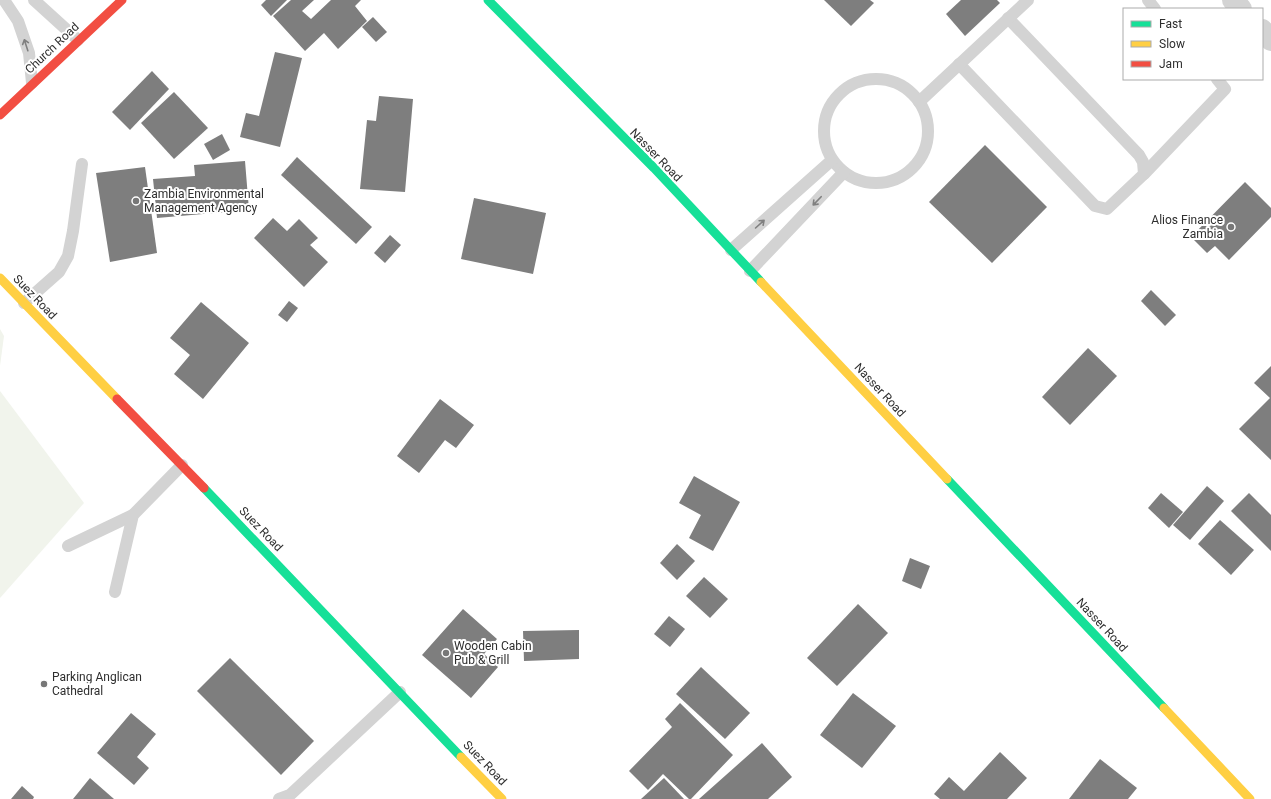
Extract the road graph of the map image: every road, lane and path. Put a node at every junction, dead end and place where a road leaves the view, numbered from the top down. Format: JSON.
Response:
{"nodes":[{"id":1,"x":4,"y":0,"type":"edge"},
{"id":2,"x":34,"y":0,"type":"edge"},
{"id":3,"x":122,"y":0,"type":"edge"},
{"id":4,"x":488,"y":0,"type":"edge"},
{"id":5,"x":1028,"y":0,"type":"edge"},
{"id":6,"x":1148,"y":0,"type":"edge"},
{"id":7,"x":1233,"y":0,"type":"edge"},
{"id":8,"x":1154,"y":8,"type":"edge"},
{"id":9,"x":1241,"y":8,"type":"edge"},
{"id":10,"x":1008,"y":18,"type":"junction"},
{"id":11,"x":1263,"y":31,"type":"edge"},
{"id":12,"x":78,"y":40,"type":"junction"},
{"id":13,"x":1271,"y":40,"type":"edge"},
{"id":14,"x":959,"y":64,"type":"junction"},
{"id":15,"x":1218,"y":80,"type":"edge"},
{"id":16,"x":32,"y":83,"type":"junction"},
{"id":17,"x":919,"y":102,"type":"junction"},
{"id":18,"x":0,"y":115,"type":"edge"},
{"id":19,"x":832,"y":160,"type":"junction"},
{"id":20,"x":82,"y":164,"type":"dead end"},
{"id":21,"x":844,"y":172,"type":"junction"},
{"id":22,"x":1144,"y":174,"type":"junction"},
{"id":23,"x":731,"y":250,"type":"junction"},
{"id":24,"x":750,"y":271,"type":"junction"},
{"id":25,"x":0,"y":278,"type":"edge"},
{"id":26,"x":24,"y":302,"type":"junction"},
{"id":27,"x":182,"y":465,"type":"junction"},
{"id":28,"x":133,"y":515,"type":"junction"},
{"id":29,"x":68,"y":546,"type":"dead end"},
{"id":30,"x":115,"y":592,"type":"dead end"},
{"id":31,"x":400,"y":692,"type":"junction"},
{"id":32,"x":279,"y":799,"type":"edge"},
{"id":33,"x":502,"y":799,"type":"edge"},
{"id":34,"x":1250,"y":799,"type":"edge"}],
"edges":[{"from":16,"to":1,"type":"lane","one_way":true},
{"from":2,"to":12,"type":"lane"},
{"from":3,"to":12,"type":"main road","name":"Church Road"},
{"from":4,"to":23,"type":"main road","name":"Nasser Road"},
{"from":5,"to":10,"type":"lane"},
{"from":6,"to":8,"type":"lane"},
{"from":7,"to":9,"type":"street"},
{"from":10,"to":14,"type":"lane"},
{"from":10,"to":22,"type":"lane"},
{"from":11,"to":13,"type":"street"},
{"from":12,"to":16,"type":"main road","name":"Church Road"},
{"from":14,"to":17,"type":"lane"},
{"from":14,"to":22,"type":"lane"},
{"from":15,"to":22,"type":"lane"},
{"from":16,"to":18,"type":"main road","name":"Church Road"},
{"from":17,"to":19,"type":"lane"},
{"from":17,"to":21,"type":"lane"},
{"from":19,"to":21,"type":"lane"},
{"from":23,"to":19,"type":"lane","one_way":true},
{"from":20,"to":26,"type":"lane"},
{"from":21,"to":24,"type":"lane","one_way":true},
{"from":23,"to":24,"type":"main road","name":"Nasser Road"},
{"from":24,"to":34,"type":"main road","name":"Nasser Road"},
{"from":25,"to":26,"type":"main road","name":"Suez Road"},
{"from":26,"to":27,"type":"main road","name":"Suez Road"},
{"from":27,"to":28,"type":"lane"},
{"from":27,"to":31,"type":"main road","name":"Suez Road"},
{"from":28,"to":29,"type":"lane"},
{"from":28,"to":30,"type":"lane"},
{"from":31,"to":32,"type":"lane"},
{"from":31,"to":33,"type":"main road","name":"Suez Road"}]}
